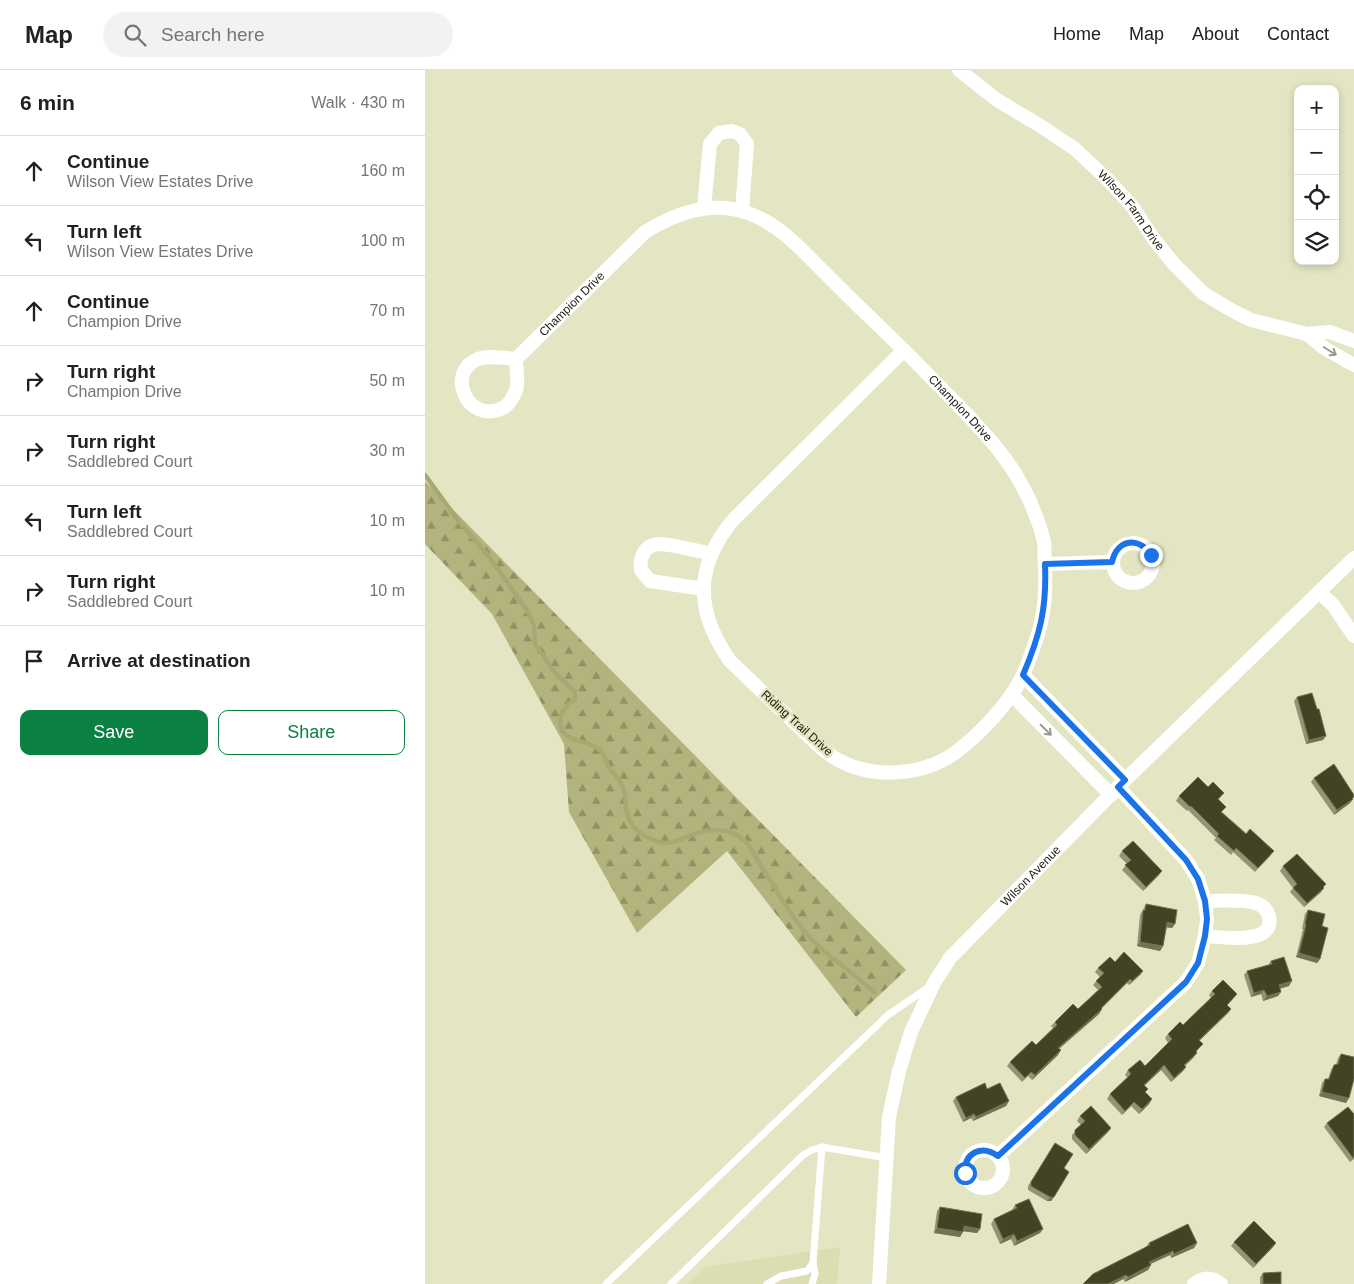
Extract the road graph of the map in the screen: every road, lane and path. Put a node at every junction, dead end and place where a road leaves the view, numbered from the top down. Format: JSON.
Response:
{"nodes":[{"id":1,"x":959,"y":70,"type":"edge"},
{"id":2,"x":704,"y":208,"type":"junction"},
{"id":3,"x":742,"y":211,"type":"junction"},
{"id":4,"x":1307,"y":334,"type":"junction"},
{"id":5,"x":1354,"y":341,"type":"edge"},
{"id":6,"x":904,"y":350,"type":"junction"},
{"id":7,"x":516,"y":359,"type":"junction"},
{"id":8,"x":1354,"y":365,"type":"edge"},
{"id":9,"x":712,"y":554,"type":"junction"},
{"id":10,"x":1354,"y":558,"type":"edge"},
{"id":11,"x":1112,"y":562,"type":"dead end"},
{"id":12,"x":1045,"y":564,"type":"junction"},
{"id":13,"x":704,"y":589,"type":"junction"},
{"id":14,"x":1319,"y":592,"type":"junction"},
{"id":15,"x":1354,"y":636,"type":"edge"},
{"id":16,"x":1023,"y":675,"type":"junction"},
{"id":17,"x":1012,"y":695,"type":"junction"},
{"id":18,"x":1118,"y":787,"type":"junction"},
{"id":19,"x":1205,"y":901,"type":"junction"},
{"id":20,"x":1205,"y":936,"type":"junction"},
{"id":21,"x":934,"y":983,"type":"junction"},
{"id":22,"x":823,"y":1148,"type":"junction"},
{"id":23,"x":998,"y":1156,"type":"dead end"},
{"id":24,"x":887,"y":1158,"type":"junction"},
{"id":25,"x":813,"y":1263,"type":"junction"},
{"id":26,"x":606,"y":1284,"type":"edge"},
{"id":27,"x":671,"y":1284,"type":"edge"},
{"id":28,"x":767,"y":1284,"type":"edge"},
{"id":29,"x":812,"y":1284,"type":"edge"},
{"id":30,"x":879,"y":1284,"type":"edge"},
{"id":31,"x":1194,"y":1284,"type":"edge"},
{"id":32,"x":1221,"y":1284,"type":"edge"}],
"edges":[{"from":1,"to":4,"type":"street","name":"Wilson Farm Drive"},
{"from":2,"to":3,"type":"street","name":"Champion Drive"},
{"from":2,"to":3,"type":"street"},
{"from":2,"to":7,"type":"street","name":"Champion Drive"},
{"from":3,"to":6,"type":"street","name":"Champion Drive"},
{"from":4,"to":5,"type":"street","name":"Wilson Farm Drive"},
{"from":4,"to":8,"type":"street","name":"Wilson Farm Drive","one_way":true},
{"from":6,"to":9,"type":"street","name":"Riding Trail Drive"},
{"from":6,"to":12,"type":"street","name":"Champion Drive"},
{"from":7,"to":7,"type":"street"},
{"from":9,"to":13,"type":"street","name":"Riding Trail Drive"},
{"from":9,"to":13,"type":"street"},
{"from":10,"to":14,"type":"street","name":"Wilson Avenue"},
{"from":11,"to":12,"type":"street"},
{"from":12,"to":16,"type":"street","name":"Champion Drive"},
{"from":13,"to":17,"type":"street","name":"Riding Trail Drive"},
{"from":14,"to":15,"type":"street"},
{"from":14,"to":18,"type":"street","name":"Wilson Avenue"},
{"from":16,"to":17,"type":"street","name":"Champion Drive"},
{"from":16,"to":18,"type":"street"},
{"from":17,"to":18,"type":"street","one_way":true},
{"from":18,"to":19,"type":"street"},
{"from":18,"to":21,"type":"street","name":"Wilson Avenue"},
{"from":19,"to":20,"type":"street"},
{"from":19,"to":20,"type":"street"},
{"from":20,"to":23,"type":"street"},
{"from":21,"to":24,"type":"street","name":"Wilson Avenue"},
{"from":21,"to":26,"type":"lane"},
{"from":22,"to":24,"type":"lane"},
{"from":22,"to":25,"type":"lane"},
{"from":22,"to":27,"type":"lane"},
{"from":24,"to":30,"type":"street","name":"Wilson Avenue"},
{"from":25,"to":28,"type":"lane"},
{"from":25,"to":29,"type":"lane"},
{"from":31,"to":32,"type":"street"}]}
